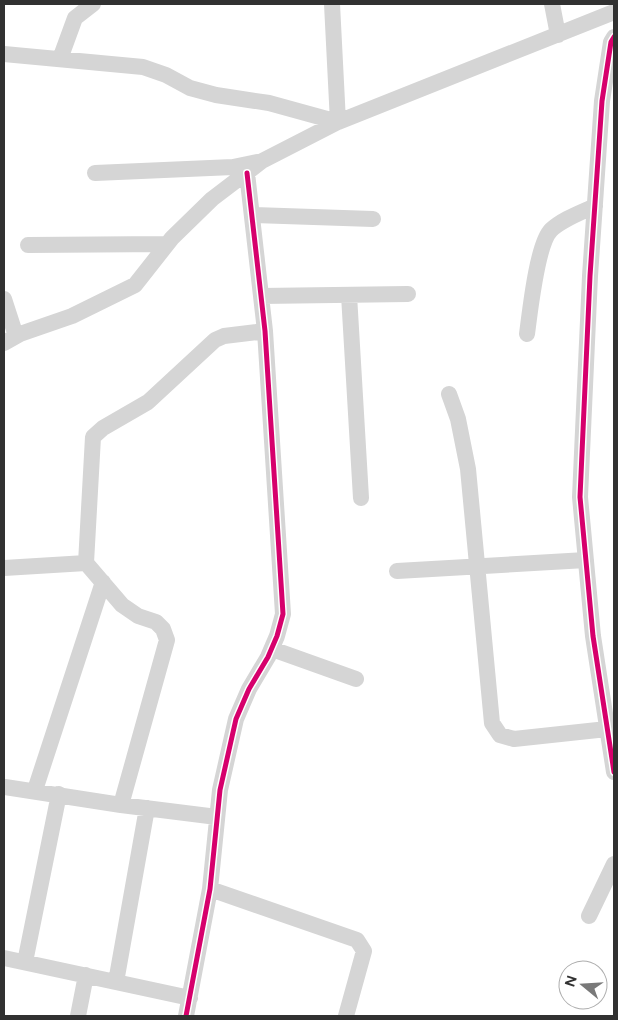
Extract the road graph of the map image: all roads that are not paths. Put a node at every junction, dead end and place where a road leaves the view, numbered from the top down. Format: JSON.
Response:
{"nodes":[{"id":1,"x":93,"y":4,"type":"edge"},
{"id":2,"x":332,"y":4,"type":"edge"},
{"id":3,"x":552,"y":4,"type":"edge"},
{"id":4,"x":614,"y":12,"type":"edge"},
{"id":5,"x":558,"y":35,"type":"junction"},
{"id":6,"x":614,"y":37,"type":"edge"},
{"id":7,"x":4,"y":54,"type":"edge"},
{"id":8,"x":60,"y":59,"type":"junction"},
{"id":9,"x":338,"y":122,"type":"junction"},
{"id":10,"x":262,"y":161,"type":"junction"},
{"id":11,"x":247,"y":172,"type":"junction"},
{"id":12,"x":95,"y":173,"type":"dead end"},
{"id":13,"x":595,"y":206,"type":"junction"},
{"id":14,"x":252,"y":215,"type":"junction"},
{"id":15,"x":373,"y":218,"type":"dead end"},
{"id":16,"x":167,"y":244,"type":"junction"},
{"id":17,"x":28,"y":245,"type":"dead end"},
{"id":18,"x":408,"y":294,"type":"dead end"},
{"id":19,"x":349,"y":295,"type":"junction"},
{"id":20,"x":261,"y":296,"type":"junction"},
{"id":21,"x":4,"y":299,"type":"edge"},
{"id":22,"x":265,"y":331,"type":"junction"},
{"id":23,"x":527,"y":334,"type":"dead end"},
{"id":24,"x":10,"y":340,"type":"edge"},
{"id":25,"x":448,"y":394,"type":"dead end"},
{"id":26,"x":361,"y":498,"type":"dead end"},
{"id":27,"x":586,"y":560,"type":"junction"},
{"id":28,"x":86,"y":563,"type":"junction"},
{"id":29,"x":477,"y":566,"type":"junction"},
{"id":30,"x":4,"y":568,"type":"edge"},
{"id":31,"x":397,"y":571,"type":"dead end"},
{"id":32,"x":103,"y":582,"type":"junction"},
{"id":33,"x":272,"y":649,"type":"junction"},
{"id":34,"x":356,"y":678,"type":"dead end"},
{"id":35,"x":607,"y":729,"type":"junction"},
{"id":36,"x":614,"y":772,"type":"edge"},
{"id":37,"x":6,"y":787,"type":"dead end"},
{"id":38,"x":35,"y":790,"type":"junction"},
{"id":39,"x":59,"y":794,"type":"junction"},
{"id":40,"x":121,"y":805,"type":"junction"},
{"id":41,"x":147,"y":808,"type":"junction"},
{"id":42,"x":217,"y":817,"type":"junction"},
{"id":43,"x":614,"y":864,"type":"edge"},
{"id":44,"x":210,"y":889,"type":"junction"},
{"id":45,"x":588,"y":916,"type":"dead end"},
{"id":46,"x":4,"y":958,"type":"edge"},
{"id":47,"x":25,"y":962,"type":"junction"},
{"id":48,"x":86,"y":976,"type":"junction"},
{"id":49,"x":116,"y":982,"type":"junction"},
{"id":50,"x":190,"y":998,"type":"junction"},
{"id":51,"x":78,"y":1016,"type":"edge"},
{"id":52,"x":186,"y":1016,"type":"edge"},
{"id":53,"x":346,"y":1016,"type":"edge"}],
"edges":[{"from":1,"to":8,"type":"street"},
{"from":2,"to":9,"type":"street"},
{"from":3,"to":5,"type":"street"},
{"from":4,"to":5,"type":"street"},
{"from":5,"to":9,"type":"street"},
{"from":6,"to":13,"type":"street"},
{"from":7,"to":8,"type":"street"},
{"from":8,"to":9,"type":"street"},
{"from":9,"to":10,"type":"street"},
{"from":10,"to":11,"type":"street"},
{"from":10,"to":12,"type":"street"},
{"from":11,"to":14,"type":"street"},
{"from":11,"to":16,"type":"street"},
{"from":13,"to":23,"type":"street"},
{"from":13,"to":27,"type":"street"},
{"from":14,"to":15,"type":"street"},
{"from":14,"to":20,"type":"street"},
{"from":16,"to":17,"type":"street"},
{"from":16,"to":24,"type":"street"},
{"from":18,"to":19,"type":"street"},
{"from":19,"to":20,"type":"street"},
{"from":19,"to":26,"type":"street"},
{"from":20,"to":22,"type":"street"},
{"from":21,"to":24,"type":"street"},
{"from":22,"to":28,"type":"street"},
{"from":22,"to":33,"type":"street"},
{"from":25,"to":29,"type":"street"},
{"from":27,"to":29,"type":"street"},
{"from":27,"to":35,"type":"street"},
{"from":28,"to":30,"type":"street"},
{"from":28,"to":32,"type":"street"},
{"from":29,"to":31,"type":"street"},
{"from":29,"to":35,"type":"street"},
{"from":32,"to":38,"type":"street"},
{"from":32,"to":40,"type":"street"},
{"from":33,"to":34,"type":"street"},
{"from":33,"to":42,"type":"street"},
{"from":35,"to":36,"type":"street"},
{"from":37,"to":38,"type":"street"},
{"from":38,"to":39,"type":"street"},
{"from":39,"to":40,"type":"street"},
{"from":39,"to":47,"type":"street"},
{"from":40,"to":41,"type":"street"},
{"from":41,"to":42,"type":"street"},
{"from":41,"to":49,"type":"street"},
{"from":42,"to":44,"type":"street"},
{"from":43,"to":45,"type":"street"},
{"from":44,"to":50,"type":"street"},
{"from":44,"to":53,"type":"street"},
{"from":46,"to":47,"type":"street"},
{"from":47,"to":48,"type":"street"},
{"from":48,"to":49,"type":"street"},
{"from":48,"to":51,"type":"street"},
{"from":49,"to":50,"type":"street"},
{"from":50,"to":52,"type":"street"}]}
